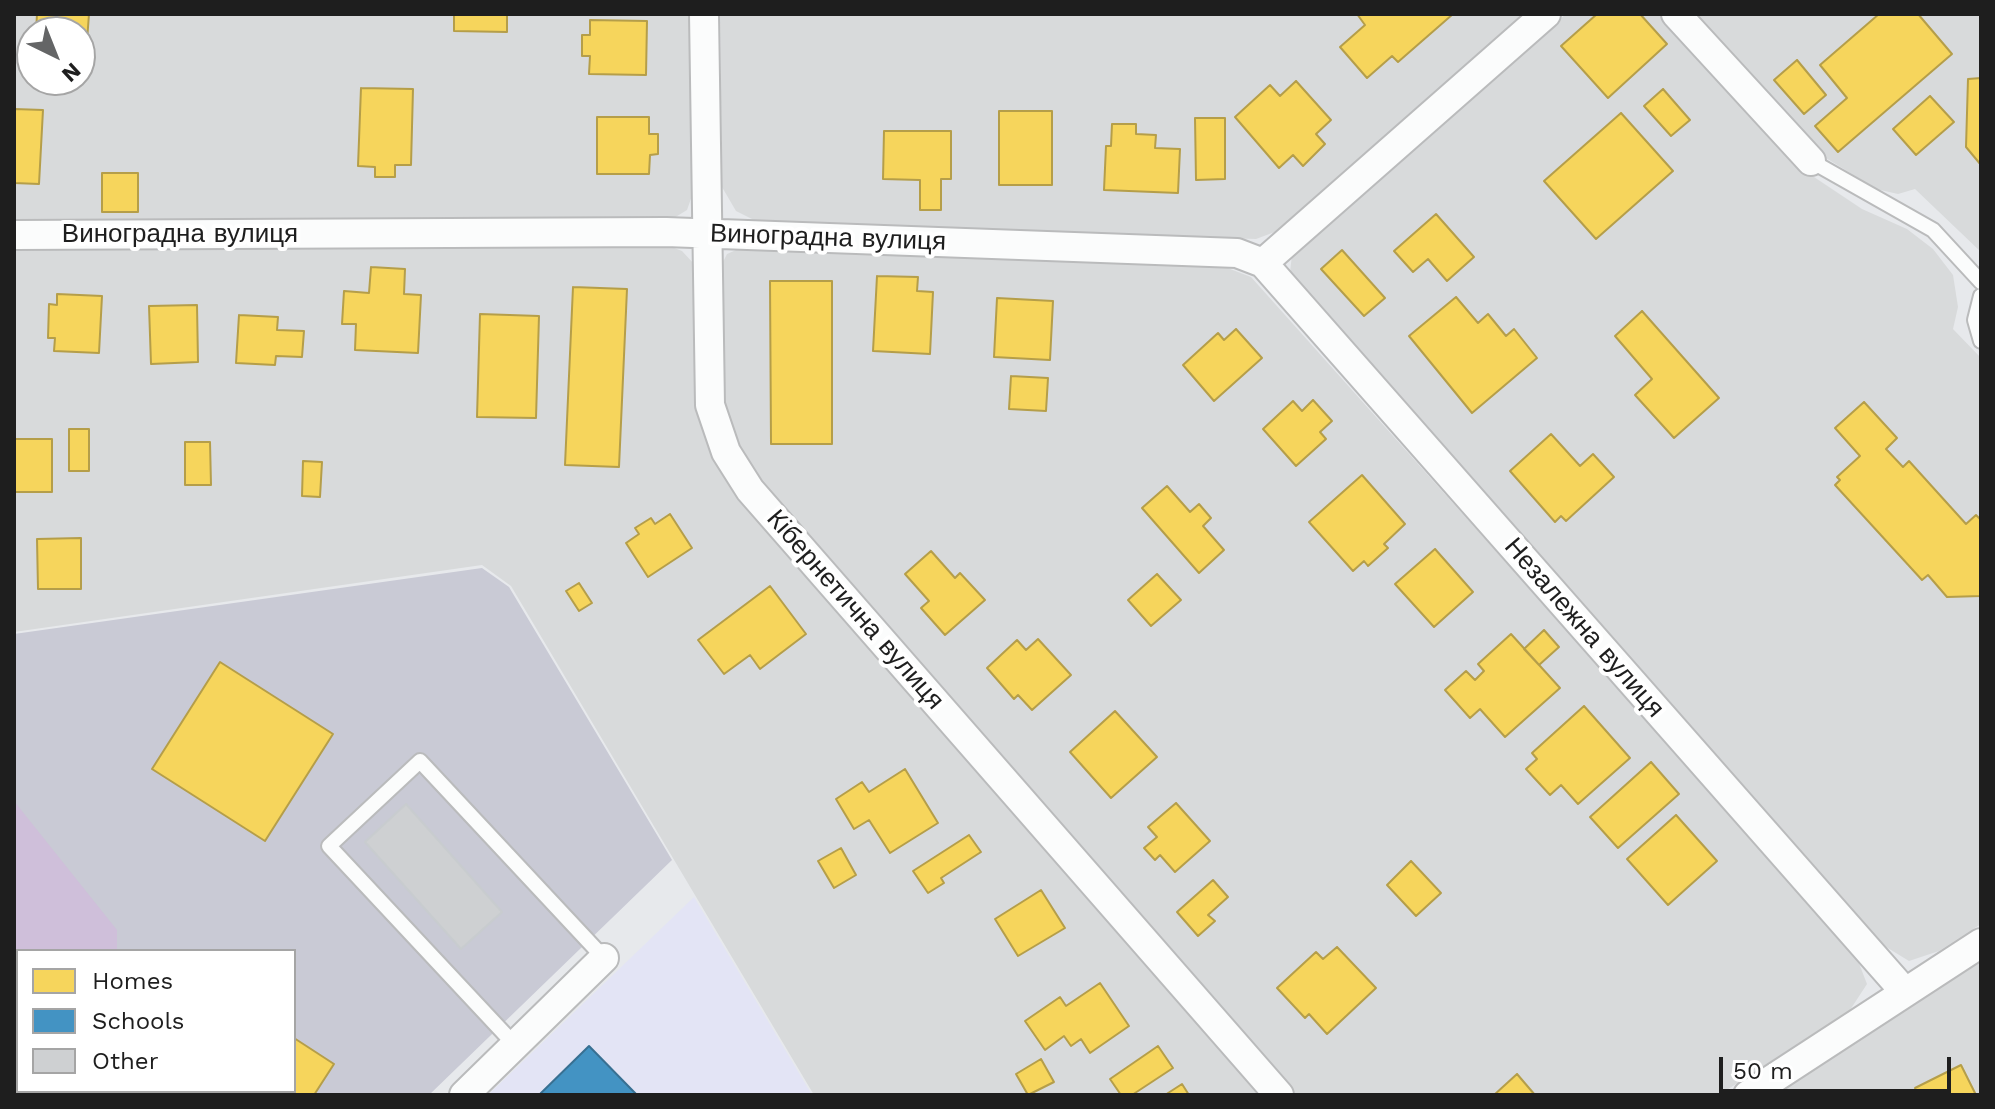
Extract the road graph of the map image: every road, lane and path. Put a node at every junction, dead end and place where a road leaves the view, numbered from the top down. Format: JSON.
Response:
{"nodes":[{"id":1,"x":704,"y":14,"type":"edge"},
{"id":2,"x":1546,"y":14,"type":"edge"},
{"id":3,"x":1676,"y":14,"type":"edge"},
{"id":4,"x":1811,"y":161,"type":"joint"},
{"id":5,"x":710,"y":234,"type":"junction"},
{"id":6,"x":14,"y":235,"type":"edge"},
{"id":7,"x":1263,"y":263,"type":"junction"},
{"id":8,"x":1981,"y":282,"type":"edge"},
{"id":9,"x":1981,"y":296,"type":"edge"},
{"id":10,"x":1981,"y":341,"type":"edge"},
{"id":11,"x":1981,"y":943,"type":"edge"},
{"id":12,"x":604,"y":958,"type":"joint"},
{"id":13,"x":1905,"y":992,"type":"junction"},
{"id":14,"x":515,"y":1045,"type":"junction"},
{"id":15,"x":464,"y":1095,"type":"edge"},
{"id":16,"x":1279,"y":1095,"type":"edge"},
{"id":17,"x":1748,"y":1095,"type":"edge"}],
"edges":[{"from":1,"to":5,"type":"street","name":"Кібернетична вулиця"},
{"from":2,"to":7,"type":"street"},
{"from":3,"to":4,"type":"street"},
{"from":4,"to":8,"type":"lane"},
{"from":5,"to":6,"type":"street","name":"Виноградна вулиця"},
{"from":5,"to":7,"type":"street","name":"Виноградна вулиця"},
{"from":5,"to":16,"type":"street","name":"Кібернетична вулиця"},
{"from":7,"to":13,"type":"street","name":"Незалежна вулиця"},
{"from":9,"to":10,"type":"lane"},
{"from":11,"to":13,"type":"street"},
{"from":12,"to":14,"type":"street"},
{"from":12,"to":14,"type":"lane"},
{"from":13,"to":17,"type":"street"},
{"from":14,"to":15,"type":"street"}]}
